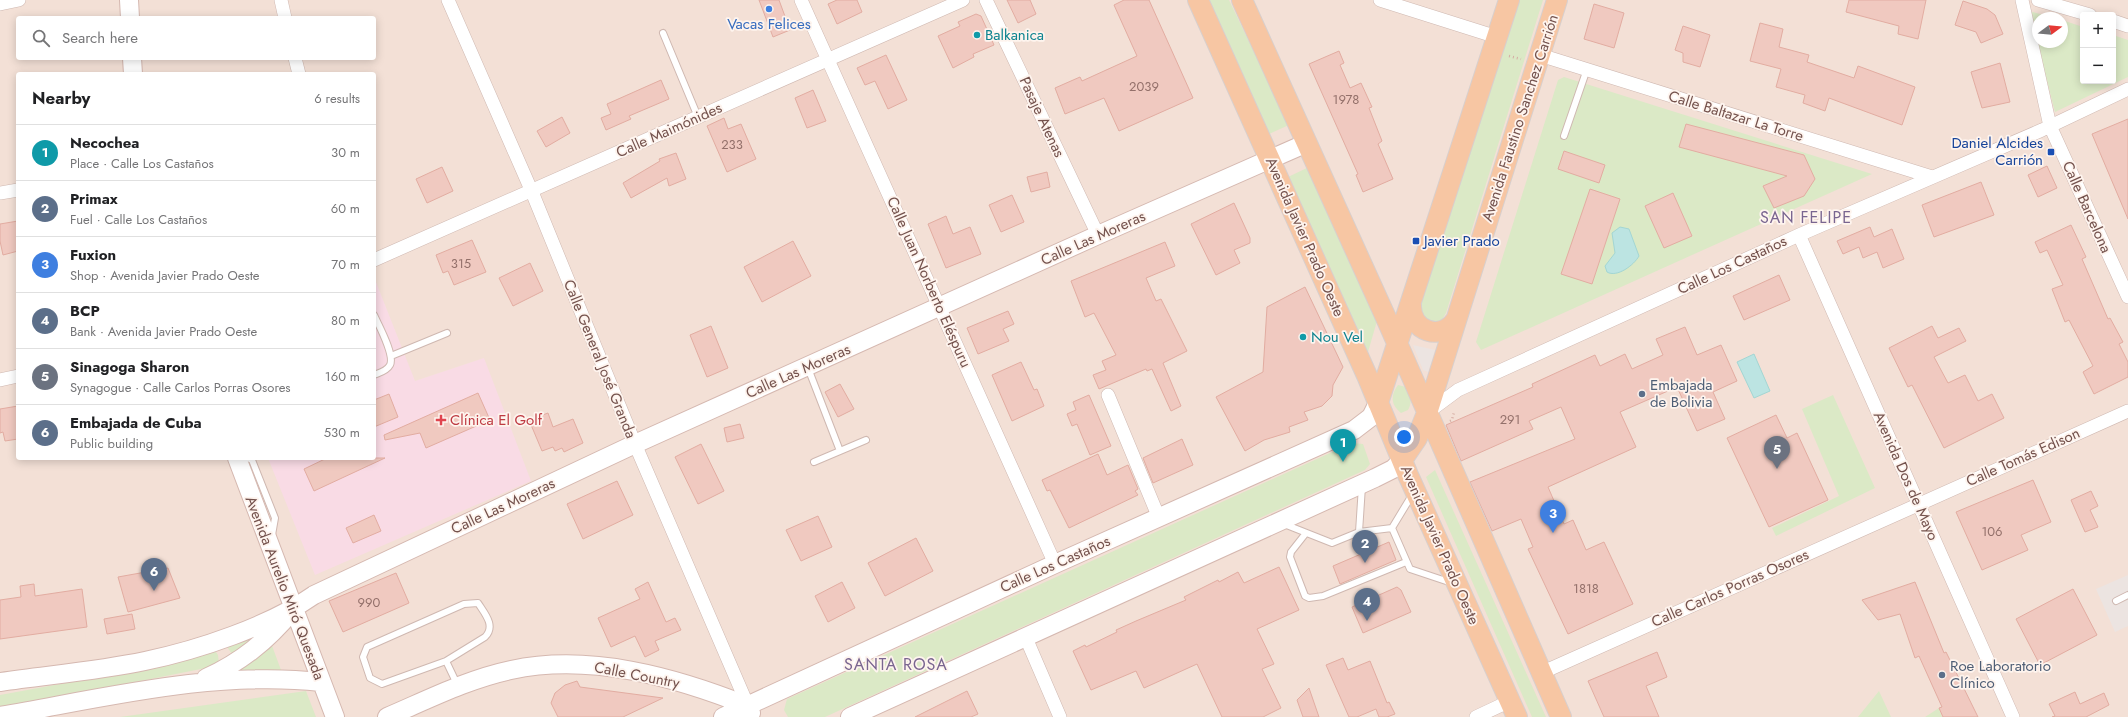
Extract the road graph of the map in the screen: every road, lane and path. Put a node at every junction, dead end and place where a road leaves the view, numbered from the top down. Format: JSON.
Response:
{"nodes":[{"id":1,"x":20,"y":0,"type":"edge"},
{"id":2,"x":129,"y":0,"type":"edge"},
{"id":3,"x":281,"y":0,"type":"edge"},
{"id":4,"x":448,"y":0,"type":"edge"},
{"id":5,"x":801,"y":0,"type":"edge"},
{"id":6,"x":963,"y":0,"type":"edge"},
{"id":7,"x":986,"y":0,"type":"edge"},
{"id":8,"x":1198,"y":0,"type":"edge"},
{"id":9,"x":1242,"y":0,"type":"edge"},
{"id":10,"x":1380,"y":0,"type":"edge"},
{"id":11,"x":1509,"y":0,"type":"edge"},
{"id":12,"x":1557,"y":0,"type":"edge"},
{"id":13,"x":2022,"y":0,"type":"edge"},
{"id":14,"x":2038,"y":0,"type":"edge"},
{"id":15,"x":0,"y":4,"type":"edge"},
{"id":16,"x":2080,"y":12,"type":"edge"},
{"id":17,"x":130,"y":16,"type":"edge"},
{"id":18,"x":285,"y":16,"type":"edge"},
{"id":19,"x":2116,"y":23,"type":"edge"},
{"id":20,"x":2128,"y":26,"type":"edge"},
{"id":21,"x":663,"y":33,"type":"dead end"},
{"id":22,"x":1495,"y":44,"type":"junction"},
{"id":23,"x":828,"y":58,"type":"junction"},
{"id":24,"x":132,"y":60,"type":"edge"},
{"id":25,"x":296,"y":60,"type":"edge"},
{"id":26,"x":1539,"y":60,"type":"junction"},
{"id":27,"x":1587,"y":69,"type":"junction"},
{"id":28,"x":134,"y":72,"type":"edge"},
{"id":29,"x":298,"y":72,"type":"edge"},
{"id":30,"x":2128,"y":89,"type":"edge"},
{"id":31,"x":698,"y":117,"type":"junction"},
{"id":32,"x":2046,"y":128,"type":"junction"},
{"id":33,"x":1564,"y":136,"type":"dead end"},
{"id":34,"x":1307,"y":143,"type":"junction"},
{"id":35,"x":1270,"y":160,"type":"junction"},
{"id":36,"x":1932,"y":177,"type":"junction"},
{"id":37,"x":16,"y":190,"type":"edge"},
{"id":38,"x":532,"y":192,"type":"junction"},
{"id":39,"x":0,"y":193,"type":"edge"},
{"id":40,"x":1098,"y":235,"type":"junction"},
{"id":41,"x":1799,"y":235,"type":"junction"},
{"id":42,"x":376,"y":259,"type":"edge"},
{"id":43,"x":2128,"y":297,"type":"edge"},
{"id":44,"x":1411,"y":305,"type":"junction"},
{"id":45,"x":940,"y":307,"type":"junction"},
{"id":46,"x":376,"y":320,"type":"edge"},
{"id":47,"x":1456,"y":320,"type":"junction"},
{"id":48,"x":447,"y":333,"type":"dead end"},
{"id":49,"x":1398,"y":345,"type":"junction"},
{"id":50,"x":391,"y":356,"type":"junction"},
{"id":51,"x":807,"y":367,"type":"junction"},
{"id":52,"x":376,"y":374,"type":"edge"},
{"id":53,"x":16,"y":376,"type":"edge"},
{"id":54,"x":0,"y":380,"type":"edge"},
{"id":55,"x":1108,"y":395,"type":"dead end"},
{"id":56,"x":1378,"y":403,"type":"junction"},
{"id":57,"x":2128,"y":411,"type":"edge"},
{"id":58,"x":1427,"y":413,"type":"junction"},
{"id":59,"x":866,"y":440,"type":"dead end"},
{"id":60,"x":635,"y":444,"type":"junction"},
{"id":61,"x":840,"y":451,"type":"junction"},
{"id":62,"x":237,"y":460,"type":"edge"},
{"id":63,"x":252,"y":460,"type":"edge"},
{"id":64,"x":1402,"y":460,"type":"junction"},
{"id":65,"x":814,"y":462,"type":"dead end"},
{"id":66,"x":1362,"y":484,"type":"junction"},
{"id":67,"x":1415,"y":490,"type":"junction"},
{"id":68,"x":1918,"y":504,"type":"junction"},
{"id":69,"x":1159,"y":518,"type":"junction"},
{"id":70,"x":1278,"y":522,"type":"junction"},
{"id":71,"x":1392,"y":528,"type":"junction"},
{"id":72,"x":1359,"y":532,"type":"junction"},
{"id":73,"x":1306,"y":533,"type":"junction"},
{"id":74,"x":270,"y":546,"type":"junction"},
{"id":75,"x":1406,"y":562,"type":"junction"},
{"id":76,"x":1055,"y":564,"type":"junction"},
{"id":77,"x":1458,"y":585,"type":"junction"},
{"id":78,"x":2128,"y":596,"type":"edge"},
{"id":79,"x":2116,"y":601,"type":"dead end"},
{"id":80,"x":294,"y":609,"type":"junction"},
{"id":81,"x":1026,"y":638,"type":"junction"},
{"id":82,"x":205,"y":644,"type":"junction"},
{"id":83,"x":446,"y":661,"type":"junction"},
{"id":84,"x":227,"y":669,"type":"junction"},
{"id":85,"x":1541,"y":673,"type":"junction"},
{"id":86,"x":0,"y":682,"type":"edge"},
{"id":87,"x":321,"y":682,"type":"junction"},
{"id":88,"x":196,"y":683,"type":"junction"},
{"id":89,"x":459,"y":687,"type":"junction"},
{"id":90,"x":1513,"y":709,"type":"edge"},
{"id":91,"x":750,"y":711,"type":"edge"},
{"id":92,"x":0,"y":716,"type":"edge"},
{"id":93,"x":334,"y":717,"type":"edge"},
{"id":94,"x":387,"y":717,"type":"edge"},
{"id":95,"x":723,"y":717,"type":"edge"},
{"id":96,"x":850,"y":717,"type":"edge"},
{"id":97,"x":1060,"y":717,"type":"edge"},
{"id":98,"x":1476,"y":717,"type":"edge"},
{"id":99,"x":1561,"y":717,"type":"edge"},
{"id":100,"x":2013,"y":717,"type":"edge"}],
"edges":[{"from":1,"to":15,"type":"street"},
{"from":2,"to":17,"type":"street"},
{"from":3,"to":18,"type":"street"},
{"from":4,"to":38,"type":"street","name":"Calle General José Granda"},
{"from":5,"to":23,"type":"street","name":"Calle Juan Norberto Eléspuru"},
{"from":6,"to":23,"type":"street","name":"Calle Maimónides"},
{"from":7,"to":40,"type":"street","name":"Pasaje Atenas"},
{"from":8,"to":35,"type":"main road","name":"Avenida Javier Prado Oeste"},
{"from":9,"to":34,"type":"main road"},
{"from":10,"to":22,"type":"street"},
{"from":11,"to":22,"type":"main road"},
{"from":12,"to":26,"type":"main road","name":"Avenida Faustino Sanchez Carrión"},
{"from":13,"to":32,"type":"street","name":"Calle Barcelona"},
{"from":14,"to":16,"type":"street"},
{"from":19,"to":20,"type":"street"},
{"from":21,"to":31,"type":"lane"},
{"from":22,"to":26,"type":"path"},
{"from":22,"to":44,"type":"main road"},
{"from":23,"to":31,"type":"street","name":"Calle Maimónides"},
{"from":23,"to":45,"type":"street","name":"Calle Juan Norberto Eléspuru"},
{"from":24,"to":28,"type":"street"},
{"from":25,"to":29,"type":"street"},
{"from":26,"to":27,"type":"street","name":"Calle Baltazar La Torre"},
{"from":26,"to":47,"type":"main road","name":"Avenida Faustino Sanchez Carrión"},
{"from":27,"to":33,"type":"lane"},
{"from":27,"to":36,"type":"street","name":"Calle Baltazar La Torre"},
{"from":30,"to":32,"type":"street","name":"Calle Los Castaños"},
{"from":31,"to":38,"type":"street","name":"Calle Maimónides"},
{"from":32,"to":36,"type":"street","name":"Calle Los Castaños"},
{"from":32,"to":43,"type":"street","name":"Calle Barcelona"},
{"from":34,"to":35,"type":"street","name":"Calle Las Moreras"},
{"from":34,"to":49,"type":"main road"},
{"from":35,"to":40,"type":"street","name":"Calle Las Moreras"},
{"from":35,"to":56,"type":"main road","name":"Avenida Javier Prado Oeste"},
{"from":36,"to":41,"type":"street","name":"Calle Los Castaños"},
{"from":37,"to":39,"type":"street"},
{"from":38,"to":42,"type":"street","name":"Calle Maimónides"},
{"from":38,"to":60,"type":"street","name":"Calle General José Granda"},
{"from":40,"to":45,"type":"street","name":"Calle Las Moreras"},
{"from":41,"to":58,"type":"street","name":"Calle Los Castaños"},
{"from":41,"to":68,"type":"street","name":"Avenida Dos de Mayo"},
{"from":44,"to":47,"type":"main road"},
{"from":44,"to":49,"type":"main road"},
{"from":45,"to":51,"type":"street","name":"Calle Las Moreras"},
{"from":45,"to":76,"type":"street","name":"Calle Juan Norberto Eléspuru"},
{"from":46,"to":50,"type":"lane"},
{"from":47,"to":58,"type":"main road","name":"Avenida Faustino Sanchez Carrión"},
{"from":48,"to":50,"type":"lane"},
{"from":49,"to":56,"type":"main road"},
{"from":49,"to":58,"type":"main road"},
{"from":50,"to":52,"type":"lane"},
{"from":51,"to":60,"type":"street","name":"Calle Las Moreras"},
{"from":51,"to":61,"type":"lane"},
{"from":53,"to":54,"type":"street"},
{"from":55,"to":69,"type":"street"},
{"from":56,"to":64,"type":"main road","name":"Avenida Javier Prado Oeste"},
{"from":56,"to":69,"type":"street","name":"Calle Los Castaños"},
{"from":57,"to":68,"type":"street","name":"Calle Tomás Edison"},
{"from":58,"to":64,"type":"main road","name":"Avenida Faustino Sanchez Carrión"},
{"from":58,"to":85,"type":"main road"},
{"from":59,"to":61,"type":"lane"},
{"from":60,"to":80,"type":"street","name":"Calle Las Moreras"},
{"from":60,"to":91,"type":"street","name":"Calle General José Granda"},
{"from":61,"to":65,"type":"lane"},
{"from":62,"to":74,"type":"street","name":"Avenida Aurelio Miró Quesada"},
{"from":63,"to":74,"type":"lane"},
{"from":64,"to":66,"type":"street"},
{"from":64,"to":67,"type":"main road","name":"Avenida Javier Prado Oeste"},
{"from":66,"to":70,"type":"street"},
{"from":66,"to":72,"type":"lane"},
{"from":67,"to":71,"type":"lane"},
{"from":67,"to":77,"type":"main road","name":"Avenida Javier Prado Oeste"},
{"from":68,"to":85,"type":"street","name":"Calle Carlos Porras Osores"},
{"from":68,"to":100,"type":"street","name":"Avenida Dos de Mayo"},
{"from":69,"to":76,"type":"street","name":"Calle Los Castaños"},
{"from":70,"to":73,"type":"lane"},
{"from":70,"to":81,"type":"street"},
{"from":71,"to":72,"type":"lane"},
{"from":71,"to":75,"type":"lane"},
{"from":72,"to":73,"type":"lane"},
{"from":73,"to":75,"type":"lane"},
{"from":74,"to":80,"type":"street","name":"Avenida Aurelio Miró Quesada"},
{"from":75,"to":77,"type":"lane"},
{"from":76,"to":91,"type":"street","name":"Calle Los Castaños"},
{"from":77,"to":90,"type":"main road","name":"Avenida Javier Prado Oeste"},
{"from":78,"to":79,"type":"lane"},
{"from":80,"to":82,"type":"street"},
{"from":80,"to":84,"type":"street"},
{"from":80,"to":87,"type":"street","name":"Avenida Aurelio Miró Quesada"},
{"from":81,"to":96,"type":"street"},
{"from":81,"to":97,"type":"street"},
{"from":82,"to":84,"type":"street"},
{"from":82,"to":86,"type":"street"},
{"from":83,"to":83,"type":"lane"},
{"from":83,"to":89,"type":"lane"},
{"from":84,"to":88,"type":"street"},
{"from":85,"to":99,"type":"main road"},
{"from":87,"to":88,"type":"street"},
{"from":87,"to":93,"type":"street","name":"Avenida Aurelio Miró Quesada"},
{"from":88,"to":92,"type":"street"},
{"from":89,"to":91,"type":"street","name":"Calle Country"},
{"from":89,"to":94,"type":"street","name":"Calle Country"},
{"from":90,"to":98,"type":"street"},
{"from":91,"to":95,"type":"street","name":"Calle Los Castaños"}]}
